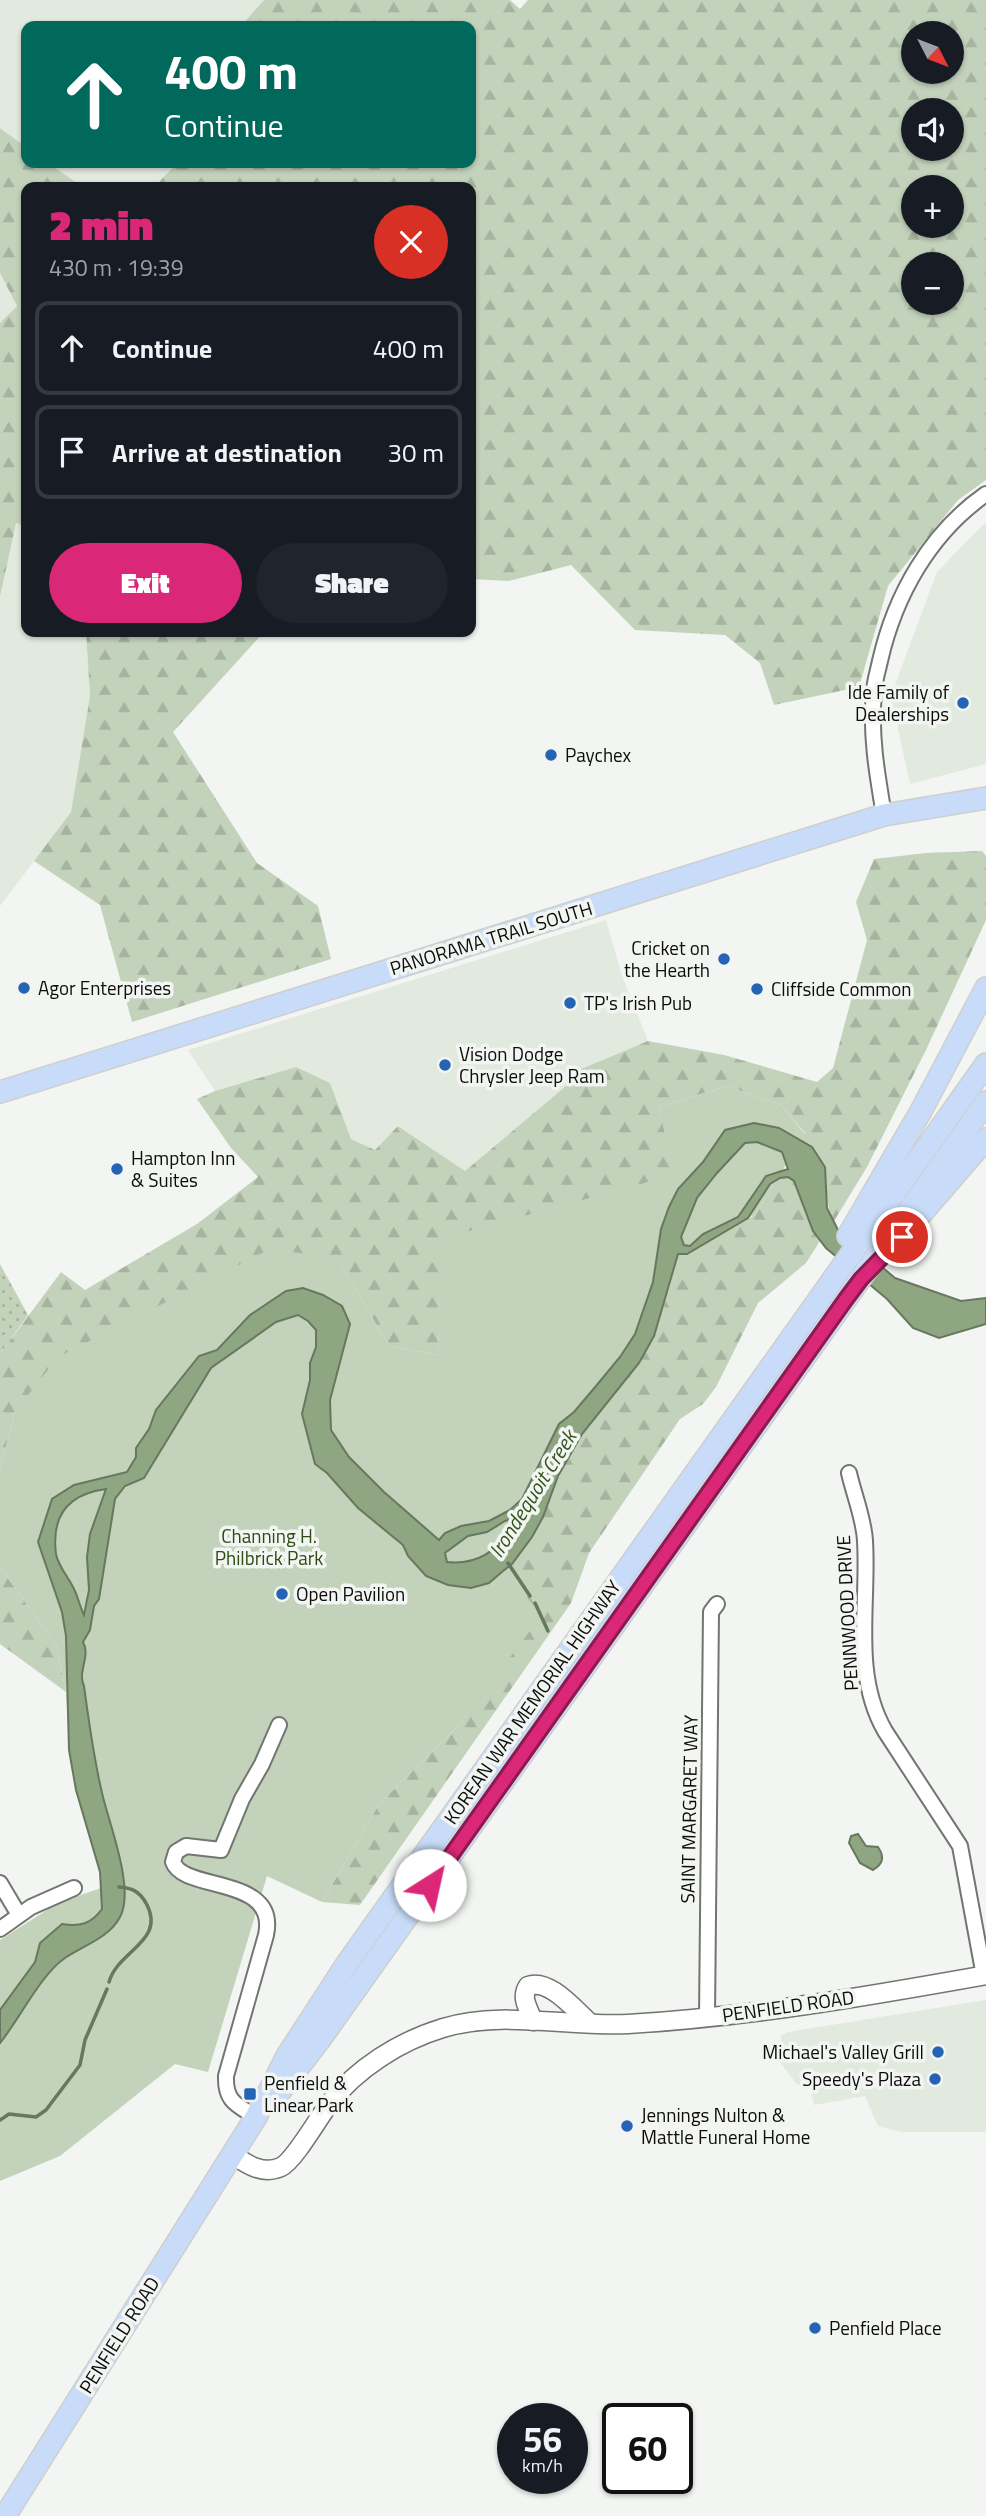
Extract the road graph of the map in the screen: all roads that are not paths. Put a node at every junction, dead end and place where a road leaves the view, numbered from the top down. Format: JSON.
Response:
{"nodes":[{"id":1,"x":986,"y":494,"type":"edge"},
{"id":2,"x":986,"y":798,"type":"edge"},
{"id":3,"x":884,"y":815,"type":"junction"},
{"id":4,"x":986,"y":988,"type":"edge"},
{"id":5,"x":986,"y":1064,"type":"edge"},
{"id":6,"x":0,"y":1092,"type":"edge"},
{"id":7,"x":986,"y":1102,"type":"edge"},
{"id":8,"x":986,"y":1139,"type":"edge"},
{"id":9,"x":870,"y":1214,"type":"junction"},
{"id":10,"x":898,"y":1234,"type":"junction"},
{"id":11,"x":849,"y":1473,"type":"dead end"},
{"id":12,"x":717,"y":1604,"type":"dead end"},
{"id":13,"x":279,"y":1725,"type":"dead end"},
{"id":14,"x":0,"y":1883,"type":"edge"},
{"id":15,"x":74,"y":1888,"type":"dead end"},
{"id":16,"x":19,"y":1915,"type":"junction"},
{"id":17,"x":0,"y":1929,"type":"edge"},
{"id":18,"x":985,"y":1975,"type":"edge"},
{"id":19,"x":707,"y":2017,"type":"junction"},
{"id":20,"x":533,"y":2021,"type":"junction"},
{"id":21,"x":589,"y":2022,"type":"junction"},
{"id":22,"x":256,"y":2117,"type":"junction"},
{"id":23,"x":233,"y":2155,"type":"junction"},
{"id":24,"x":5,"y":2516,"type":"edge"}],
"edges":[{"from":1,"to":3,"type":"street"},
{"from":2,"to":3,"type":"main road","name":"PANORAMA TRAIL SOUTH"},
{"from":3,"to":6,"type":"main road","name":"PANORAMA TRAIL SOUTH"},
{"from":4,"to":9,"type":"main road"},
{"from":5,"to":9,"type":"main road"},
{"from":7,"to":10,"type":"main road"},
{"from":8,"to":10,"type":"main road"},
{"from":9,"to":22,"type":"main road","name":"KOREAN WAR MEMORIAL HIGHWAY"},
{"from":10,"to":22,"type":"main road","name":"KOREAN WAR MEMORIAL HIGHWAY"},
{"from":11,"to":18,"type":"street","name":"PENNWOOD DRIVE"},
{"from":12,"to":19,"type":"street","name":"SAINT MARGARET WAY"},
{"from":13,"to":22,"type":"street"},
{"from":14,"to":16,"type":"street"},
{"from":15,"to":16,"type":"street"},
{"from":16,"to":17,"type":"street"},
{"from":18,"to":19,"type":"street","name":"PENFIELD ROAD"},
{"from":19,"to":21,"type":"street","name":"PENFIELD ROAD"},
{"from":20,"to":21,"type":"street","name":"PENFIELD ROAD"},
{"from":20,"to":21,"type":"street"},
{"from":20,"to":23,"type":"street","name":"PENFIELD ROAD"},
{"from":22,"to":23,"type":"main road","name":"PENFIELD ROAD"},
{"from":23,"to":24,"type":"main road","name":"PENFIELD ROAD"}]}
